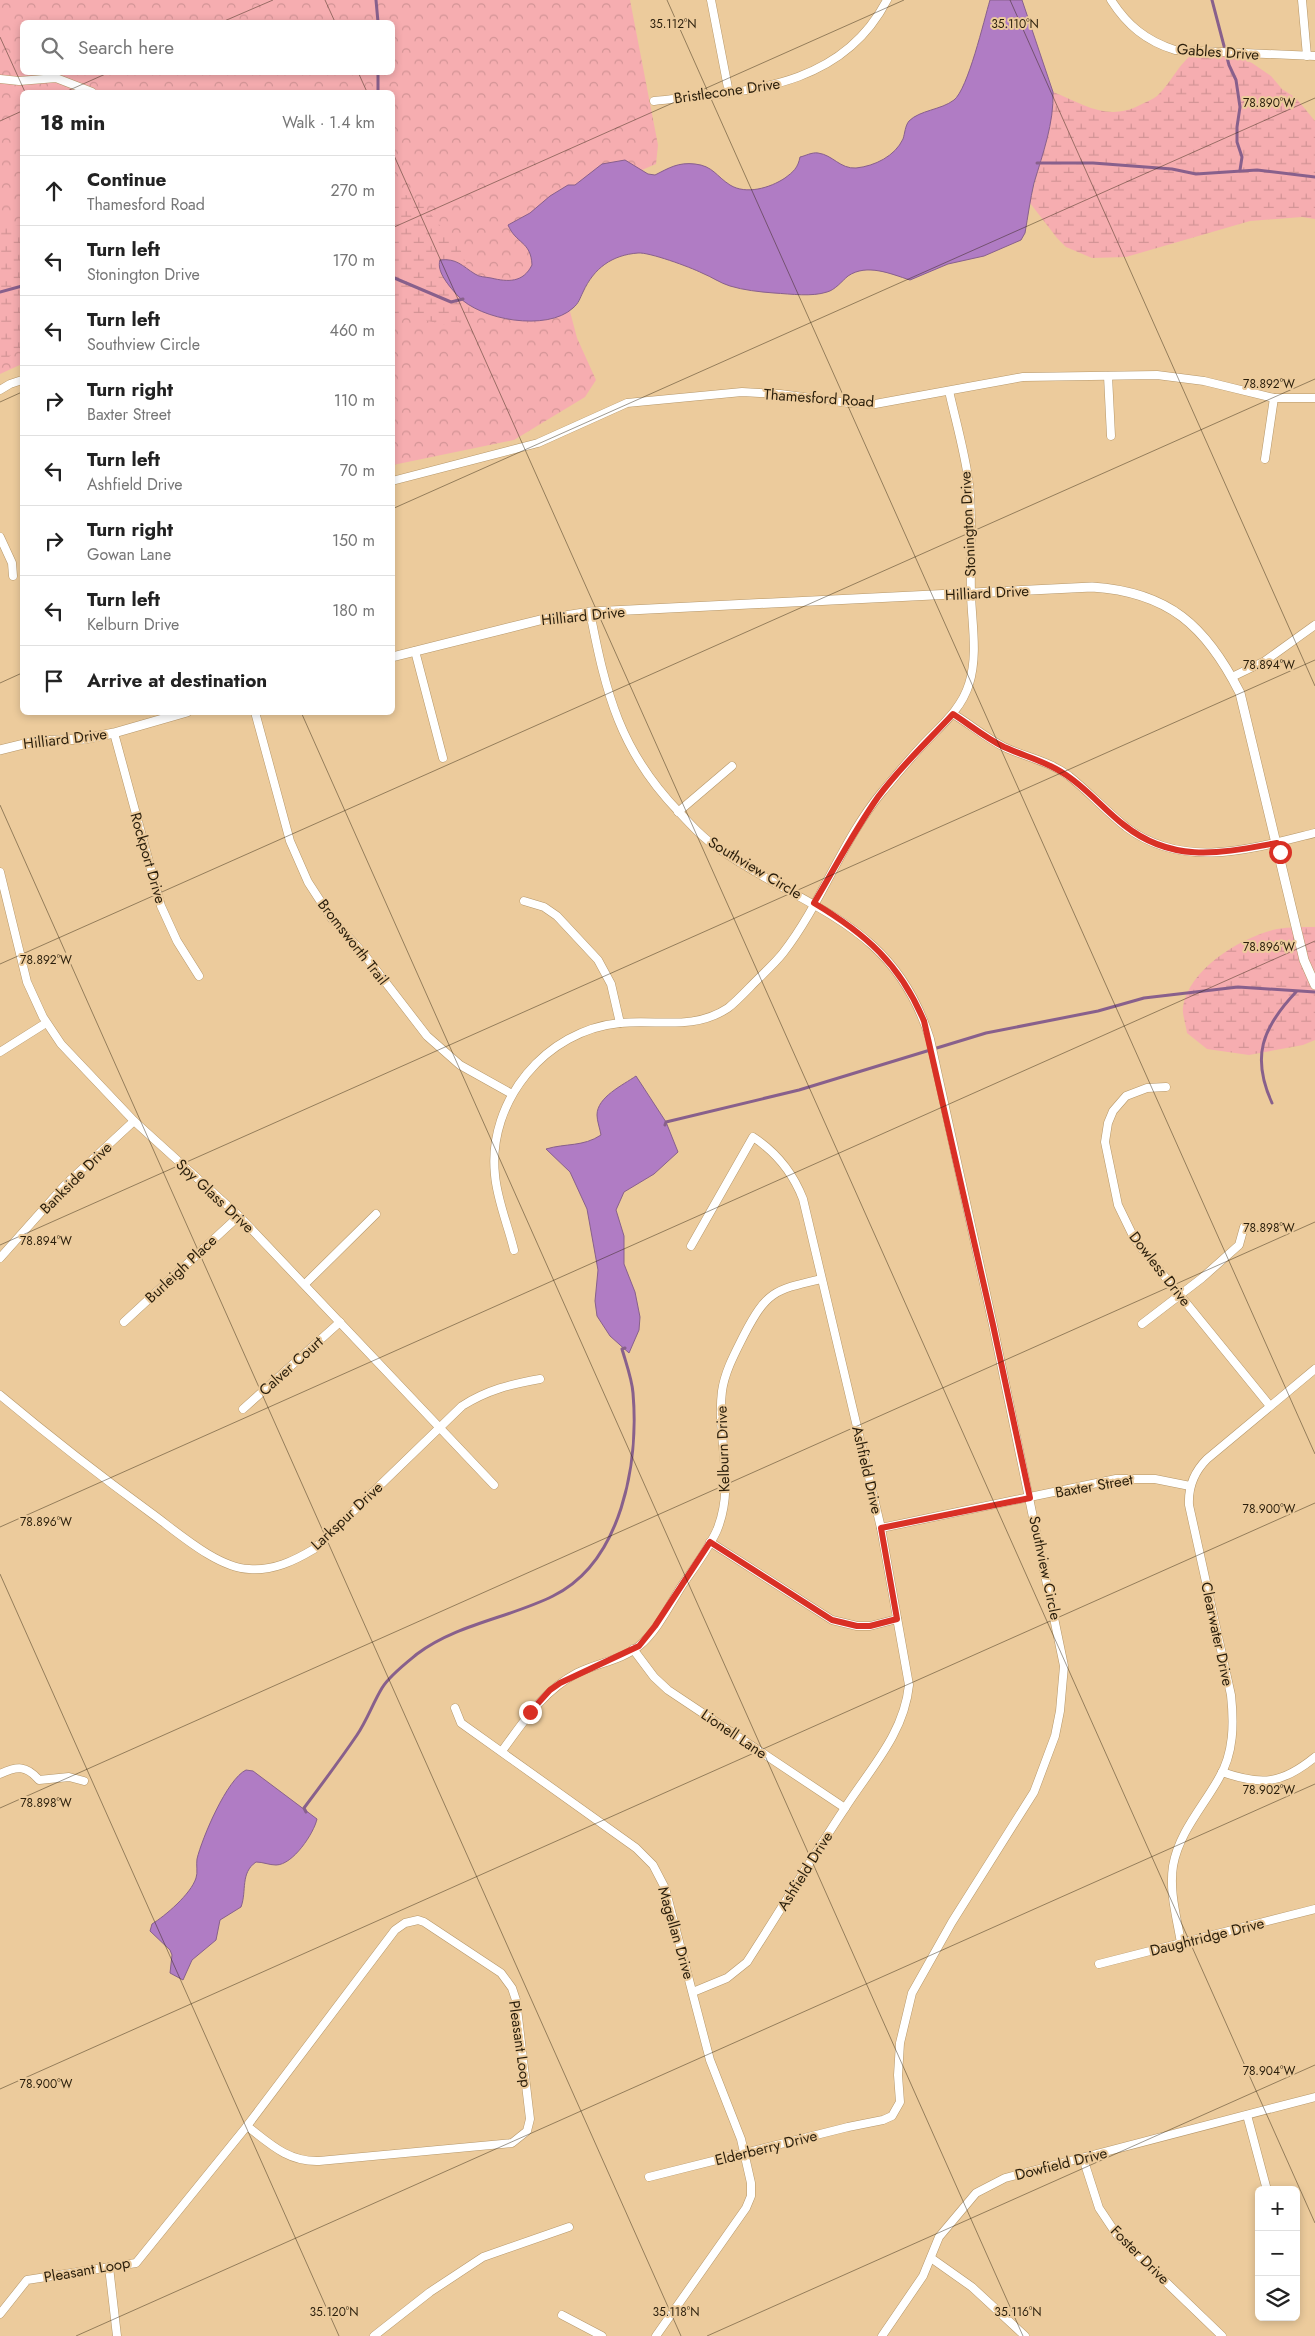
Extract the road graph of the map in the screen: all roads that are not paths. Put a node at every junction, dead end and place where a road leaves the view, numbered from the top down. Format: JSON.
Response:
{"nodes":[{"id":1,"x":711,"y":0,"type":"edge"},
{"id":2,"x":886,"y":0,"type":"edge"},
{"id":3,"x":1111,"y":0,"type":"edge"},
{"id":4,"x":1302,"y":0,"type":"edge"},
{"id":5,"x":1311,"y":56,"type":"edge"},
{"id":6,"x":0,"y":79,"type":"edge"},
{"id":7,"x":87,"y":90,"type":"edge"},
{"id":8,"x":729,"y":93,"type":"junction"},
{"id":9,"x":654,"y":101,"type":"dead end"},
{"id":10,"x":1108,"y":376,"type":"junction"},
{"id":11,"x":20,"y":381,"type":"edge"},
{"id":12,"x":0,"y":390,"type":"edge"},
{"id":13,"x":949,"y":391,"type":"junction"},
{"id":14,"x":1274,"y":398,"type":"junction"},
{"id":15,"x":1315,"y":398,"type":"edge"},
{"id":16,"x":1111,"y":436,"type":"dead end"},
{"id":17,"x":1265,"y":459,"type":"dead end"},
{"id":18,"x":395,"y":480,"type":"edge"},
{"id":19,"x":0,"y":537,"type":"edge"},
{"id":20,"x":13,"y":576,"type":"dead end"},
{"id":21,"x":971,"y":594,"type":"junction"},
{"id":22,"x":590,"y":612,"type":"junction"},
{"id":23,"x":1315,"y":625,"type":"edge"},
{"id":24,"x":415,"y":652,"type":"junction"},
{"id":25,"x":395,"y":657,"type":"edge"},
{"id":26,"x":1232,"y":677,"type":"junction"},
{"id":27,"x":953,"y":714,"type":"junction"},
{"id":28,"x":177,"y":715,"type":"edge"},
{"id":29,"x":256,"y":715,"type":"edge"},
{"id":30,"x":114,"y":733,"type":"junction"},
{"id":31,"x":0,"y":750,"type":"edge"},
{"id":32,"x":443,"y":758,"type":"dead end"},
{"id":33,"x":732,"y":766,"type":"dead end"},
{"id":34,"x":678,"y":812,"type":"junction"},
{"id":35,"x":1315,"y":833,"type":"edge"},
{"id":36,"x":1277,"y":843,"type":"junction"},
{"id":37,"x":0,"y":872,"type":"edge"},
{"id":38,"x":3,"y":896,"type":"edge"},
{"id":39,"x":524,"y":901,"type":"dead end"},
{"id":40,"x":814,"y":903,"type":"junction"},
{"id":41,"x":199,"y":976,"type":"dead end"},
{"id":42,"x":1315,"y":985,"type":"edge"},
{"id":43,"x":46,"y":1023,"type":"junction"},
{"id":44,"x":620,"y":1023,"type":"junction"},
{"id":45,"x":0,"y":1052,"type":"edge"},
{"id":46,"x":1166,"y":1087,"type":"dead end"},
{"id":47,"x":512,"y":1094,"type":"junction"},
{"id":48,"x":134,"y":1121,"type":"junction"},
{"id":49,"x":376,"y":1214,"type":"dead end"},
{"id":50,"x":239,"y":1216,"type":"junction"},
{"id":51,"x":1244,"y":1227,"type":"dead end"},
{"id":52,"x":691,"y":1246,"type":"dead end"},
{"id":53,"x":514,"y":1250,"type":"dead end"},
{"id":54,"x":0,"y":1258,"type":"edge"},
{"id":55,"x":821,"y":1279,"type":"junction"},
{"id":56,"x":305,"y":1284,"type":"junction"},
{"id":57,"x":1180,"y":1295,"type":"junction"},
{"id":58,"x":124,"y":1322,"type":"dead end"},
{"id":59,"x":340,"y":1322,"type":"junction"},
{"id":60,"x":1142,"y":1324,"type":"dead end"},
{"id":61,"x":1315,"y":1369,"type":"edge"},
{"id":62,"x":540,"y":1379,"type":"dead end"},
{"id":63,"x":0,"y":1395,"type":"edge"},
{"id":64,"x":1270,"y":1406,"type":"junction"},
{"id":65,"x":243,"y":1409,"type":"dead end"},
{"id":66,"x":441,"y":1428,"type":"junction"},
{"id":67,"x":494,"y":1485,"type":"dead end"},
{"id":68,"x":1190,"y":1486,"type":"junction"},
{"id":69,"x":1030,"y":1498,"type":"junction"},
{"id":70,"x":881,"y":1528,"type":"junction"},
{"id":71,"x":710,"y":1542,"type":"junction"},
{"id":72,"x":897,"y":1619,"type":"junction"},
{"id":73,"x":633,"y":1649,"type":"junction"},
{"id":74,"x":455,"y":1708,"type":"dead end"},
{"id":75,"x":502,"y":1751,"type":"junction"},
{"id":76,"x":1315,"y":1757,"type":"edge"},
{"id":77,"x":1222,"y":1772,"type":"junction"},
{"id":78,"x":0,"y":1774,"type":"edge"},
{"id":79,"x":84,"y":1781,"type":"dead end"},
{"id":80,"x":845,"y":1808,"type":"junction"},
{"id":81,"x":1315,"y":1909,"type":"edge"},
{"id":82,"x":1182,"y":1942,"type":"junction"},
{"id":83,"x":1099,"y":1964,"type":"dead end"},
{"id":84,"x":693,"y":1992,"type":"junction"},
{"id":85,"x":1315,"y":2097,"type":"edge"},
{"id":86,"x":1247,"y":2115,"type":"junction"},
{"id":87,"x":883,"y":2120,"type":"joint"},
{"id":88,"x":246,"y":2126,"type":"junction"},
{"id":89,"x":744,"y":2154,"type":"junction"},
{"id":90,"x":1083,"y":2158,"type":"junction"},
{"id":91,"x":649,"y":2177,"type":"dead end"},
{"id":92,"x":1266,"y":2186,"type":"edge"},
{"id":93,"x":569,"y":2227,"type":"dead end"},
{"id":94,"x":931,"y":2258,"type":"junction"},
{"id":95,"x":109,"y":2267,"type":"junction"},
{"id":96,"x":0,"y":2314,"type":"edge"},
{"id":97,"x":562,"y":2314,"type":"dead end"},
{"id":98,"x":117,"y":2336,"type":"edge"},
{"id":99,"x":374,"y":2336,"type":"edge"},
{"id":100,"x":602,"y":2336,"type":"edge"},
{"id":101,"x":656,"y":2336,"type":"edge"},
{"id":102,"x":882,"y":2336,"type":"edge"},
{"id":103,"x":1025,"y":2336,"type":"edge"},
{"id":104,"x":1222,"y":2336,"type":"edge"}],
"edges":[{"from":1,"to":8,"type":"street"},
{"from":2,"to":8,"type":"street","name":"Bristlecone Drive"},
{"from":3,"to":5,"type":"street","name":"Gables Drive"},
{"from":4,"to":5,"type":"street"},
{"from":6,"to":7,"type":"street"},
{"from":8,"to":9,"type":"street","name":"Bristlecone Drive"},
{"from":10,"to":13,"type":"street","name":"Thamesford Road"},
{"from":10,"to":14,"type":"street","name":"Thamesford Road"},
{"from":10,"to":16,"type":"street"},
{"from":11,"to":12,"type":"street"},
{"from":13,"to":18,"type":"street","name":"Thamesford Road"},
{"from":13,"to":21,"type":"street","name":"Stonington Drive"},
{"from":14,"to":15,"type":"street","name":"Thamesford Road"},
{"from":14,"to":17,"type":"street"},
{"from":19,"to":20,"type":"street"},
{"from":21,"to":22,"type":"street","name":"Hilliard Drive"},
{"from":21,"to":26,"type":"street","name":"Hilliard Drive"},
{"from":21,"to":27,"type":"street","name":"Stonington Drive"},
{"from":22,"to":24,"type":"street","name":"Hilliard Drive"},
{"from":22,"to":34,"type":"street","name":"Southview Circle"},
{"from":23,"to":26,"type":"street"},
{"from":24,"to":25,"type":"street","name":"Hilliard Drive"},
{"from":24,"to":32,"type":"street"},
{"from":26,"to":36,"type":"street","name":"Hilliard Drive"},
{"from":27,"to":36,"type":"street"},
{"from":27,"to":40,"type":"street","name":"Stonington Drive"},
{"from":28,"to":30,"type":"street","name":"Hilliard Drive"},
{"from":29,"to":47,"type":"street","name":"Bromsworth Trail"},
{"from":30,"to":31,"type":"street","name":"Hilliard Drive"},
{"from":30,"to":41,"type":"street","name":"Rockport Drive"},
{"from":33,"to":34,"type":"street"},
{"from":34,"to":40,"type":"street","name":"Southview Circle"},
{"from":35,"to":36,"type":"street"},
{"from":36,"to":42,"type":"street","name":"Hilliard Drive"},
{"from":37,"to":38,"type":"street","name":"Spy Glass Drive"},
{"from":38,"to":43,"type":"street","name":"Spy Glass Drive"},
{"from":39,"to":44,"type":"street"},
{"from":40,"to":44,"type":"street","name":"Stonington Drive"},
{"from":40,"to":69,"type":"street","name":"Southview Circle"},
{"from":43,"to":45,"type":"street"},
{"from":43,"to":48,"type":"street","name":"Spy Glass Drive"},
{"from":44,"to":47,"type":"street","name":"Stonington Drive"},
{"from":46,"to":57,"type":"street","name":"Dowless Drive"},
{"from":47,"to":53,"type":"street","name":"Stonington Drive"},
{"from":48,"to":50,"type":"street","name":"Spy Glass Drive"},
{"from":48,"to":54,"type":"street","name":"Bankside Drive"},
{"from":49,"to":56,"type":"street"},
{"from":50,"to":56,"type":"street","name":"Spy Glass Drive"},
{"from":50,"to":58,"type":"street","name":"Burleigh Place"},
{"from":51,"to":57,"type":"street"},
{"from":52,"to":55,"type":"street","name":"Ashfield Drive"},
{"from":55,"to":70,"type":"street","name":"Ashfield Drive"},
{"from":55,"to":71,"type":"street","name":"Kelburn Drive"},
{"from":56,"to":59,"type":"street","name":"Spy Glass Drive"},
{"from":57,"to":60,"type":"street"},
{"from":57,"to":64,"type":"street","name":"Dowless Drive"},
{"from":59,"to":65,"type":"street","name":"Calver Court"},
{"from":59,"to":66,"type":"street","name":"Spy Glass Drive"},
{"from":61,"to":64,"type":"street","name":"Clearwater Drive"},
{"from":62,"to":66,"type":"street","name":"Larkspur Drive"},
{"from":63,"to":66,"type":"street","name":"Larkspur Drive"},
{"from":64,"to":68,"type":"street","name":"Clearwater Drive"},
{"from":66,"to":67,"type":"street","name":"Spy Glass Drive"},
{"from":68,"to":69,"type":"street","name":"Baxter Street"},
{"from":68,"to":77,"type":"street","name":"Clearwater Drive"},
{"from":69,"to":70,"type":"street","name":"Baxter Street"},
{"from":69,"to":87,"type":"street","name":"Southview Circle"},
{"from":70,"to":72,"type":"street","name":"Ashfield Drive"},
{"from":71,"to":72,"type":"street"},
{"from":71,"to":73,"type":"street","name":"Kelburn Drive"},
{"from":72,"to":80,"type":"street","name":"Ashfield Drive"},
{"from":73,"to":75,"type":"street","name":"Kelburn Drive"},
{"from":73,"to":80,"type":"street","name":"Lionell Lane"},
{"from":74,"to":75,"type":"street","name":"Magellan Drive"},
{"from":75,"to":84,"type":"street","name":"Magellan Drive"},
{"from":76,"to":77,"type":"street"},
{"from":77,"to":82,"type":"street","name":"Clearwater Drive"},
{"from":78,"to":79,"type":"street"},
{"from":80,"to":84,"type":"street","name":"Ashfield Drive"},
{"from":81,"to":82,"type":"street","name":"Daughtridge Drive"},
{"from":82,"to":83,"type":"street","name":"Daughtridge Drive"},
{"from":84,"to":89,"type":"street","name":"Magellan Drive"},
{"from":85,"to":86,"type":"street","name":"Dowfield Drive"},
{"from":86,"to":90,"type":"street","name":"Dowfield Drive"},
{"from":86,"to":92,"type":"street"},
{"from":87,"to":89,"type":"street","name":"Elderberry Drive"},
{"from":88,"to":88,"type":"street","name":"Pleasant Loop"},
{"from":88,"to":95,"type":"street","name":"Pleasant Loop"},
{"from":89,"to":91,"type":"street","name":"Elderberry Drive"},
{"from":89,"to":101,"type":"street"},
{"from":90,"to":94,"type":"street","name":"Dowfield Drive"},
{"from":90,"to":104,"type":"street","name":"Foster Drive"},
{"from":93,"to":99,"type":"street"},
{"from":94,"to":102,"type":"street","name":"Dowfield Drive"},
{"from":94,"to":103,"type":"street"},
{"from":95,"to":96,"type":"street","name":"Pleasant Loop"},
{"from":95,"to":98,"type":"street"},
{"from":97,"to":100,"type":"street"}]}
